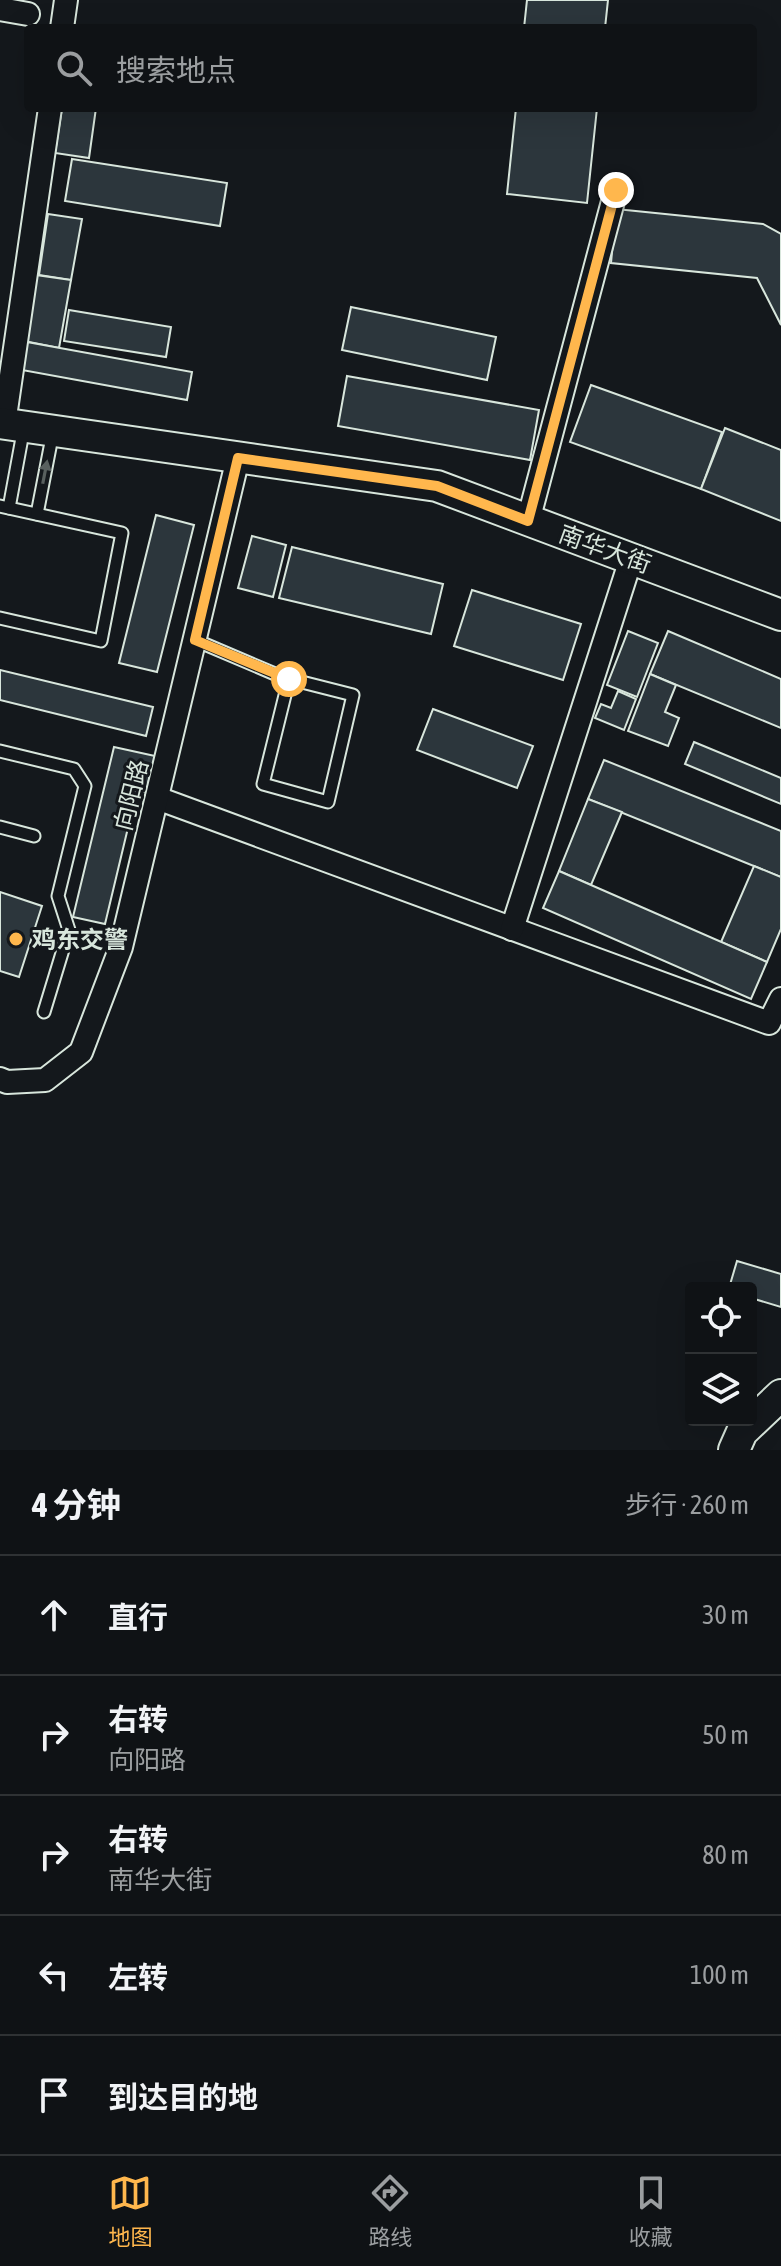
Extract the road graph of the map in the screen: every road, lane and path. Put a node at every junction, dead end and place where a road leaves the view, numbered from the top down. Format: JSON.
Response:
{"nodes":[{"id":1,"x":66,"y":0,"type":"edge"},
{"id":2,"x":0,"y":9,"type":"edge"},
{"id":3,"x":28,"y":14,"type":"dead end"},
{"id":4,"x":63,"y":24,"type":"edge"},
{"id":5,"x":50,"y":112,"type":"edge"},
{"id":6,"x":616,"y":190,"type":"dead end"},
{"id":7,"x":20,"y":426,"type":"edge"},
{"id":8,"x":238,"y":458,"type":"junction"},
{"id":9,"x":4,"y":507,"type":"edge"},
{"id":10,"x":37,"y":514,"type":"junction"},
{"id":11,"x":528,"y":521,"type":"junction"},
{"id":12,"x":631,"y":559,"type":"junction"},
{"id":13,"x":781,"y":615,"type":"edge"},
{"id":14,"x":0,"y":618,"type":"edge"},
{"id":15,"x":195,"y":640,"type":"junction"},
{"id":16,"x":289,"y":679,"type":"junction"},
{"id":17,"x":0,"y":751,"type":"edge"},
{"id":18,"x":157,"y":798,"type":"junction"},
{"id":19,"x":0,"y":827,"type":"edge"},
{"id":20,"x":34,"y":836,"type":"dead end"},
{"id":21,"x":512,"y":929,"type":"junction"},
{"id":22,"x":781,"y":999,"type":"edge"},
{"id":23,"x":44,"y":1012,"type":"dead end"},
{"id":24,"x":0,"y":1079,"type":"edge"},
{"id":25,"x":781,"y":1395,"type":"edge"},
{"id":26,"x":734,"y":1450,"type":"edge"}],
"edges":[{"from":1,"to":4,"type":"street"},
{"from":2,"to":3,"type":"street"},
{"from":5,"to":7,"type":"street"},
{"from":6,"to":11,"type":"street"},
{"from":7,"to":8,"type":"main road","name":"南华大街"},
{"from":7,"to":9,"type":"lane"},
{"from":10,"to":7,"type":"lane","one_way":true},
{"from":8,"to":11,"type":"main road","name":"南华大街"},
{"from":8,"to":15,"type":"street","name":"向阳路"},
{"from":9,"to":10,"type":"lane"},
{"from":10,"to":14,"type":"lane"},
{"from":11,"to":12,"type":"main road","name":"南华大街"},
{"from":12,"to":13,"type":"main road","name":"南华大街"},
{"from":12,"to":21,"type":"street"},
{"from":15,"to":16,"type":"lane"},
{"from":15,"to":18,"type":"street","name":"向阳路"},
{"from":16,"to":16,"type":"lane"},
{"from":17,"to":23,"type":"lane"},
{"from":18,"to":21,"type":"street"},
{"from":18,"to":24,"type":"street","name":"向阳路"},
{"from":19,"to":20,"type":"lane"},
{"from":21,"to":22,"type":"street"},
{"from":25,"to":26,"type":"main road"}]}
